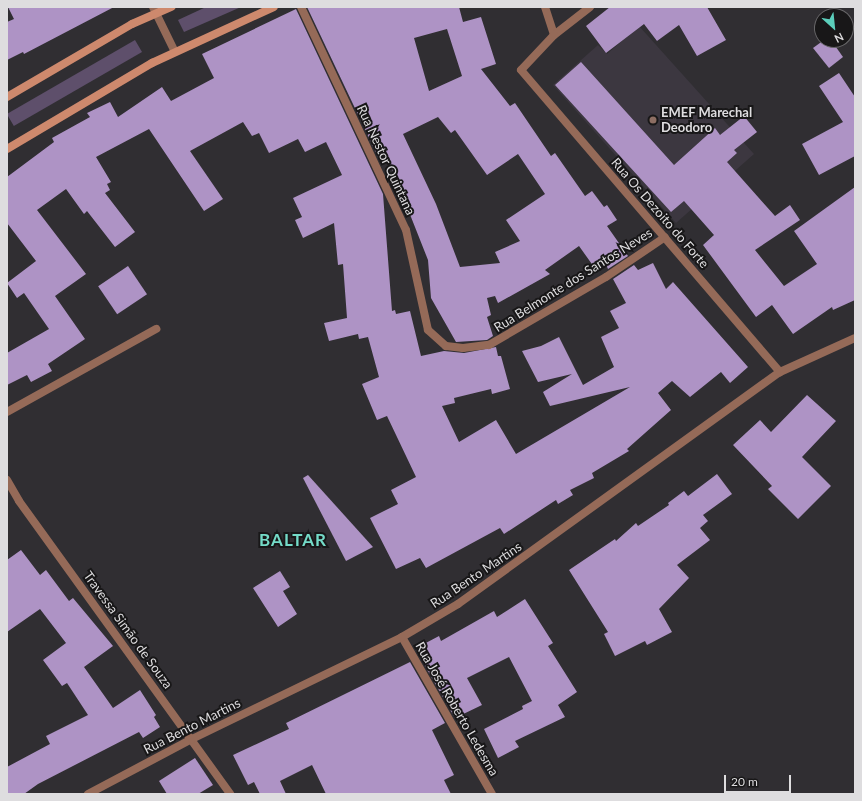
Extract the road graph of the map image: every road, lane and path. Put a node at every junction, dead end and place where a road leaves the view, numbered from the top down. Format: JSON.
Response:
{"nodes":[{"id":1,"x":171,"y":7,"type":"edge"},
{"id":2,"x":274,"y":7,"type":"edge"},
{"id":3,"x":301,"y":7,"type":"edge"},
{"id":4,"x":545,"y":7,"type":"edge"},
{"id":5,"x":590,"y":7,"type":"edge"},
{"id":6,"x":155,"y":10,"type":"edge"},
{"id":7,"x":554,"y":35,"type":"junction"},
{"id":8,"x":175,"y":52,"type":"junction"},
{"id":9,"x":7,"y":97,"type":"edge"},
{"id":10,"x":7,"y":149,"type":"edge"},
{"id":11,"x":665,"y":237,"type":"junction"},
{"id":12,"x":156,"y":329,"type":"dead end"},
{"id":13,"x":428,"y":330,"type":"joint"},
{"id":14,"x":855,"y":338,"type":"edge"},
{"id":15,"x":780,"y":372,"type":"junction"},
{"id":16,"x":7,"y":412,"type":"edge"},
{"id":17,"x":7,"y":480,"type":"edge"},
{"id":18,"x":402,"y":637,"type":"junction"},
{"id":19,"x":192,"y":738,"type":"junction"},
{"id":20,"x":88,"y":794,"type":"edge"},
{"id":21,"x":230,"y":794,"type":"edge"},
{"id":22,"x":492,"y":794,"type":"edge"}],
"edges":[{"from":1,"to":6,"type":"main road"},
{"from":2,"to":8,"type":"main road"},
{"from":3,"to":13,"type":"street","name":"Rua Nestor Quintana"},
{"from":4,"to":7,"type":"street"},
{"from":5,"to":7,"type":"street"},
{"from":6,"to":8,"type":"street"},
{"from":6,"to":9,"type":"main road"},
{"from":7,"to":11,"type":"street","name":"Rua Os Dezoito do Forte"},
{"from":8,"to":10,"type":"main road"},
{"from":11,"to":13,"type":"street","name":"Rua Belmonte dos Santos Neves"},
{"from":11,"to":15,"type":"street","name":"Rua Os Dezoito do Forte"},
{"from":12,"to":16,"type":"street"},
{"from":14,"to":15,"type":"street","name":"Rua Bento Martins"},
{"from":15,"to":18,"type":"street","name":"Rua Bento Martins"},
{"from":17,"to":19,"type":"street","name":"Travessa Simão de Souza"},
{"from":18,"to":19,"type":"street","name":"Rua Bento Martins"},
{"from":18,"to":22,"type":"street","name":"Rua José Roberto Ledesma"},
{"from":19,"to":20,"type":"street","name":"Rua Bento Martins"},
{"from":19,"to":21,"type":"street","name":"Travessa Simão de Souza"}]}
